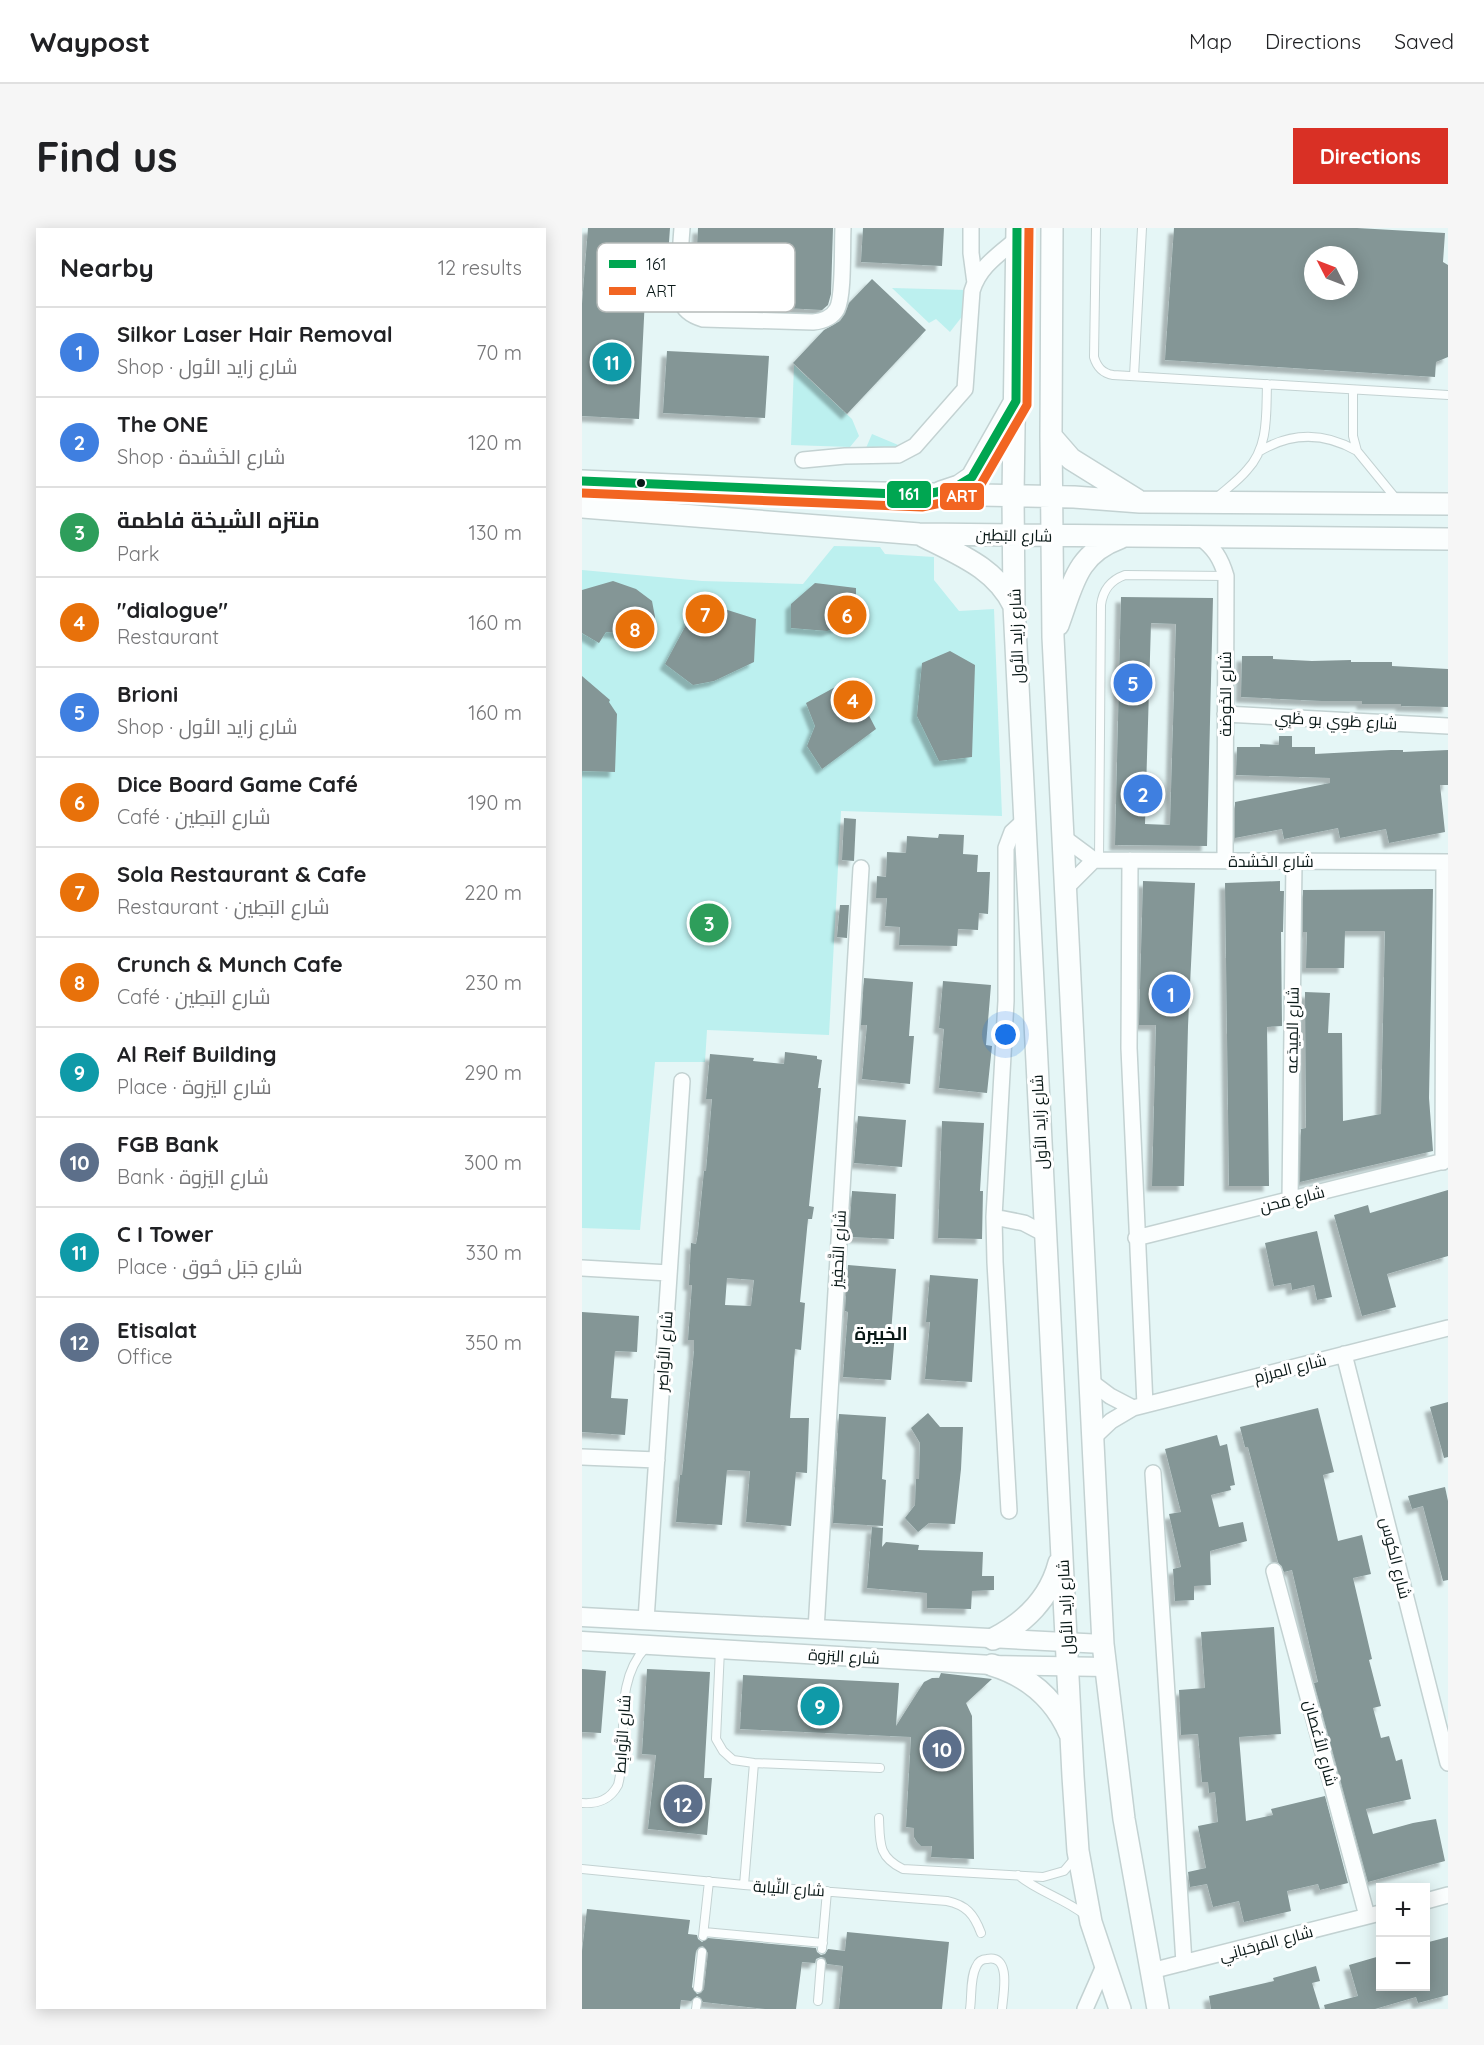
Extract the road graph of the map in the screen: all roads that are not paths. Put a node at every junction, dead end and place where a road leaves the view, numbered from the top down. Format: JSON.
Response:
{"nodes":[{"id":1,"x":682,"y":228,"type":"edge"},
{"id":2,"x":843,"y":228,"type":"edge"},
{"id":3,"x":971,"y":228,"type":"edge"},
{"id":4,"x":1052,"y":228,"type":"edge"},
{"id":5,"x":1096,"y":228,"type":"edge"},
{"id":6,"x":1142,"y":228,"type":"edge"},
{"id":7,"x":1017,"y":234,"type":"edge"},
{"id":8,"x":681,"y":243,"type":"edge"},
{"id":9,"x":975,"y":283,"type":"junction"},
{"id":10,"x":688,"y":312,"type":"edge"},
{"id":11,"x":1134,"y":376,"type":"junction"},
{"id":12,"x":1267,"y":384,"type":"junction"},
{"id":13,"x":1353,"y":390,"type":"junction"},
{"id":14,"x":1448,"y":395,"type":"edge"},
{"id":15,"x":1016,"y":401,"type":"junction"},
{"id":16,"x":1051,"y":436,"type":"junction"},
{"id":17,"x":1260,"y":451,"type":"junction"},
{"id":18,"x":1357,"y":451,"type":"junction"},
{"id":19,"x":803,"y":460,"type":"dead end"},
{"id":20,"x":582,"y":481,"type":"edge"},
{"id":21,"x":922,"y":495,"type":"junction"},
{"id":22,"x":1013,"y":496,"type":"junction"},
{"id":23,"x":1051,"y":497,"type":"junction"},
{"id":24,"x":1140,"y":502,"type":"junction"},
{"id":25,"x":1210,"y":502,"type":"junction"},
{"id":26,"x":1400,"y":503,"type":"junction"},
{"id":27,"x":1448,"y":504,"type":"edge"},
{"id":28,"x":582,"y":507,"type":"edge"},
{"id":29,"x":920,"y":534,"type":"junction"},
{"id":30,"x":1014,"y":535,"type":"junction"},
{"id":31,"x":1052,"y":536,"type":"junction"},
{"id":32,"x":1124,"y":536,"type":"junction"},
{"id":33,"x":1199,"y":537,"type":"junction"},
{"id":34,"x":1448,"y":539,"type":"edge"},
{"id":35,"x":1226,"y":576,"type":"junction"},
{"id":36,"x":1014,"y":606,"type":"junction"},
{"id":37,"x":1053,"y":637,"type":"junction"},
{"id":38,"x":1225,"y":714,"type":"junction"},
{"id":39,"x":1448,"y":726,"type":"edge"},
{"id":40,"x":1024,"y":821,"type":"junction"},
{"id":41,"x":1063,"y":837,"type":"junction"},
{"id":42,"x":1097,"y":860,"type":"junction"},
{"id":43,"x":1130,"y":860,"type":"junction"},
{"id":44,"x":1225,"y":861,"type":"junction"},
{"id":45,"x":1294,"y":861,"type":"junction"},
{"id":46,"x":1446,"y":862,"type":"edge"},
{"id":47,"x":861,"y":868,"type":"dead end"},
{"id":48,"x":1066,"y":888,"type":"junction"},
{"id":49,"x":682,"y":1081,"type":"dead end"},
{"id":50,"x":1445,"y":1161,"type":"edge"},
{"id":51,"x":1290,"y":1200,"type":"junction"},
{"id":52,"x":994,"y":1217,"type":"junction"},
{"id":53,"x":1045,"y":1234,"type":"junction"},
{"id":54,"x":1136,"y":1238,"type":"junction"},
{"id":55,"x":582,"y":1269,"type":"edge"},
{"id":56,"x":669,"y":1274,"type":"junction"},
{"id":57,"x":1448,"y":1328,"type":"edge"},
{"id":58,"x":1344,"y":1354,"type":"junction"},
{"id":59,"x":1090,"y":1381,"type":"junction"},
{"id":60,"x":1139,"y":1406,"type":"junction"},
{"id":61,"x":1093,"y":1438,"type":"junction"},
{"id":62,"x":582,"y":1457,"type":"edge"},
{"id":63,"x":657,"y":1460,"type":"junction"},
{"id":64,"x":1153,"y":1473,"type":"dead end"},
{"id":65,"x":1009,"y":1511,"type":"dead end"},
{"id":66,"x":1062,"y":1553,"type":"junction"},
{"id":67,"x":1274,"y":1571,"type":"dead end"},
{"id":68,"x":582,"y":1617,"type":"edge"},
{"id":69,"x":646,"y":1620,"type":"junction"},
{"id":70,"x":816,"y":1630,"type":"junction"},
{"id":71,"x":993,"y":1640,"type":"junction"},
{"id":72,"x":582,"y":1641,"type":"edge"},
{"id":73,"x":1066,"y":1643,"type":"junction"},
{"id":74,"x":1103,"y":1644,"type":"junction"},
{"id":75,"x":647,"y":1645,"type":"junction"},
{"id":76,"x":720,"y":1649,"type":"junction"},
{"id":77,"x":992,"y":1665,"type":"junction"},
{"id":78,"x":1068,"y":1667,"type":"junction"},
{"id":79,"x":1106,"y":1667,"type":"junction"},
{"id":80,"x":1073,"y":1742,"type":"junction"},
{"id":81,"x":1448,"y":1762,"type":"edge"},
{"id":82,"x":754,"y":1763,"type":"junction"},
{"id":83,"x":880,"y":1768,"type":"dead end"},
{"id":84,"x":582,"y":1803,"type":"edge"},
{"id":85,"x":879,"y":1818,"type":"dead end"},
{"id":86,"x":1078,"y":1851,"type":"junction"},
{"id":87,"x":582,"y":1869,"type":"edge"},
{"id":88,"x":1017,"y":1874,"type":"junction"},
{"id":89,"x":709,"y":1881,"type":"junction"},
{"id":90,"x":744,"y":1885,"type":"junction"},
{"id":91,"x":827,"y":1891,"type":"junction"},
{"id":92,"x":1448,"y":1895,"type":"edge"},
{"id":93,"x":1430,"y":1900,"type":"edge"},
{"id":94,"x":1374,"y":1914,"type":"edge"},
{"id":95,"x":1091,"y":1922,"type":"junction"},
{"id":96,"x":981,"y":1933,"type":"dead end"},
{"id":97,"x":702,"y":1952,"type":"dead end"},
{"id":98,"x":1184,"y":1963,"type":"junction"},
{"id":99,"x":821,"y":1964,"type":"dead end"},
{"id":100,"x":1104,"y":1966,"type":"junction"},
{"id":101,"x":1151,"y":1971,"type":"junction"},
{"id":102,"x":698,"y":1988,"type":"dead end"},
{"id":103,"x":818,"y":2001,"type":"dead end"},
{"id":104,"x":970,"y":2009,"type":"edge"},
{"id":105,"x":1002,"y":2009,"type":"edge"},
{"id":106,"x":1085,"y":2009,"type":"edge"},
{"id":107,"x":1119,"y":2009,"type":"edge"},
{"id":108,"x":1158,"y":2009,"type":"edge"}],
"edges":[{"from":1,"to":8,"type":"street"},
{"from":2,"to":10,"type":"street"},
{"from":3,"to":9,"type":"street"},
{"from":4,"to":16,"type":"main road"},
{"from":5,"to":11,"type":"lane"},
{"from":6,"to":11,"type":"lane"},
{"from":7,"to":9,"type":"street"},
{"from":7,"to":15,"type":"main road","name":"شارع زايد الأول"},
{"from":9,"to":19,"type":"street"},
{"from":11,"to":12,"type":"lane"},
{"from":12,"to":13,"type":"lane"},
{"from":12,"to":17,"type":"lane"},
{"from":13,"to":14,"type":"lane"},
{"from":13,"to":18,"type":"lane"},
{"from":15,"to":21,"type":"main road"},
{"from":15,"to":22,"type":"main road","name":"شارع زايد الأول"},
{"from":16,"to":23,"type":"main road"},
{"from":16,"to":24,"type":"main road"},
{"from":17,"to":18,"type":"lane"},
{"from":17,"to":25,"type":"lane"},
{"from":18,"to":26,"type":"lane"},
{"from":20,"to":21,"type":"main road"},
{"from":21,"to":22,"type":"main road"},
{"from":22,"to":23,"type":"main road"},
{"from":22,"to":30,"type":"main road","name":"شارع زايد الأول"},
{"from":23,"to":24,"type":"main road"},
{"from":23,"to":31,"type":"main road"},
{"from":24,"to":25,"type":"main road"},
{"from":25,"to":26,"type":"main road"},
{"from":26,"to":27,"type":"main road"},
{"from":28,"to":29,"type":"main road","name":"شارع البَطِين"},
{"from":29,"to":30,"type":"main road","name":"شارع البَطِين"},
{"from":29,"to":36,"type":"main road"},
{"from":30,"to":31,"type":"main road","name":"شارع البَطِين"},
{"from":30,"to":36,"type":"main road","name":"شارع زايد الأول"},
{"from":31,"to":32,"type":"main road","name":"شارع البَطِين"},
{"from":31,"to":37,"type":"main road"},
{"from":32,"to":33,"type":"main road","name":"شارع البَطِين"},
{"from":32,"to":37,"type":"main road"},
{"from":33,"to":34,"type":"main road","name":"شارع البَطِين"},
{"from":33,"to":35,"type":"street","name":"شارع الخَوضة"},
{"from":35,"to":38,"type":"street","name":"شارع الخَوضة"},
{"from":35,"to":42,"type":"lane"},
{"from":36,"to":40,"type":"main road","name":"شارع زايد الأول"},
{"from":37,"to":41,"type":"main road"},
{"from":38,"to":39,"type":"street","name":"شارع طَوِي بو ظَبِي"},
{"from":38,"to":44,"type":"street","name":"شارع الخَوضة"},
{"from":40,"to":52,"type":"street"},
{"from":40,"to":53,"type":"main road","name":"شارع زايد الأول"},
{"from":41,"to":42,"type":"street"},
{"from":41,"to":48,"type":"main road"},
{"from":42,"to":43,"type":"street","name":"شارع الخَشدة"},
{"from":42,"to":48,"type":"street"},
{"from":43,"to":44,"type":"street","name":"شارع الخَشدة"},
{"from":43,"to":54,"type":"street"},
{"from":44,"to":45,"type":"street","name":"شارع الخَشدة"},
{"from":45,"to":46,"type":"street","name":"شارع الخَشدة"},
{"from":45,"to":51,"type":"street","name":"شارع المِيدَعه"},
{"from":46,"to":50,"type":"street"},
{"from":47,"to":70,"type":"street","name":"شارع التَّحفِيز"},
{"from":48,"to":59,"type":"main road"},
{"from":49,"to":56,"type":"street","name":"شارع الأواصِر"},
{"from":50,"to":51,"type":"street","name":"شارع مَحن"},
{"from":51,"to":54,"type":"street","name":"شارع مَحن"},
{"from":52,"to":53,"type":"street"},
{"from":52,"to":65,"type":"street"},
{"from":53,"to":66,"type":"main road","name":"شارع زايد الأول"},
{"from":54,"to":60,"type":"street"},
{"from":55,"to":56,"type":"street"},
{"from":56,"to":63,"type":"street","name":"شارع الأواصِر"},
{"from":57,"to":58,"type":"street","name":"شارع المِرزَم"},
{"from":58,"to":60,"type":"street","name":"شارع المِرزَم"},
{"from":58,"to":81,"type":"street","name":"شارع الكوس"},
{"from":59,"to":60,"type":"street"},
{"from":59,"to":61,"type":"main road"},
{"from":60,"to":61,"type":"street","name":"شارع المِرزَم"},
{"from":61,"to":74,"type":"main road"},
{"from":62,"to":63,"type":"street"},
{"from":63,"to":69,"type":"street","name":"شارع الأواصِر"},
{"from":64,"to":98,"type":"street"},
{"from":66,"to":71,"type":"main road"},
{"from":66,"to":73,"type":"main road","name":"شارع زايد الأول"},
{"from":67,"to":94,"type":"street","name":"شارع الأغصان"},
{"from":68,"to":69,"type":"street","name":"شارع اليَزوة"},
{"from":69,"to":70,"type":"street","name":"شارع اليَزوة"},
{"from":70,"to":71,"type":"street","name":"شارع اليَزوة"},
{"from":71,"to":73,"type":"street","name":"شارع اليَزوة"},
{"from":72,"to":75,"type":"street","name":"شارع اليَزوة"},
{"from":73,"to":74,"type":"street","name":"شارع اليَزوة"},
{"from":73,"to":78,"type":"main road","name":"شارع زايد الأول"},
{"from":74,"to":79,"type":"main road"},
{"from":75,"to":76,"type":"street","name":"شارع اليَزوة"},
{"from":75,"to":84,"type":"lane","name":"شارع الرَّوابِط"},
{"from":76,"to":77,"type":"street","name":"شارع اليَزوة"},
{"from":76,"to":82,"type":"lane"},
{"from":77,"to":78,"type":"street","name":"شارع اليَزوة"},
{"from":77,"to":80,"type":"main road"},
{"from":78,"to":79,"type":"street","name":"شارع اليَزوة"},
{"from":78,"to":80,"type":"main road","name":"شارع زايد الأول"},
{"from":79,"to":101,"type":"main road"},
{"from":80,"to":86,"type":"main road","name":"شارع زايد الأول"},
{"from":82,"to":83,"type":"lane"},
{"from":82,"to":90,"type":"lane"},
{"from":85,"to":88,"type":"lane"},
{"from":86,"to":88,"type":"lane"},
{"from":86,"to":95,"type":"main road","name":"شارع زايد الأول"},
{"from":87,"to":89,"type":"lane","name":"شارع النِّيابة"},
{"from":88,"to":95,"type":"lane"},
{"from":89,"to":90,"type":"lane","name":"شارع النِّيابة"},
{"from":89,"to":91,"type":"lane"},
{"from":90,"to":91,"type":"lane","name":"شارع النِّيابة"},
{"from":91,"to":96,"type":"lane","name":"شارع النِّيابة"},
{"from":92,"to":93,"type":"street"},
{"from":94,"to":98,"type":"street","name":"شارع المَرحَبانِي"},
{"from":95,"to":100,"type":"main road","name":"شارع زايد الأول"},
{"from":97,"to":102,"type":"lane"},
{"from":98,"to":101,"type":"street","name":"شارع المَرحَبانِي"},
{"from":99,"to":103,"type":"lane"},
{"from":100,"to":106,"type":"street"},
{"from":100,"to":107,"type":"main road","name":"شارع زايد الأول"},
{"from":101,"to":108,"type":"main road"},
{"from":104,"to":105,"type":"lane"}]}
